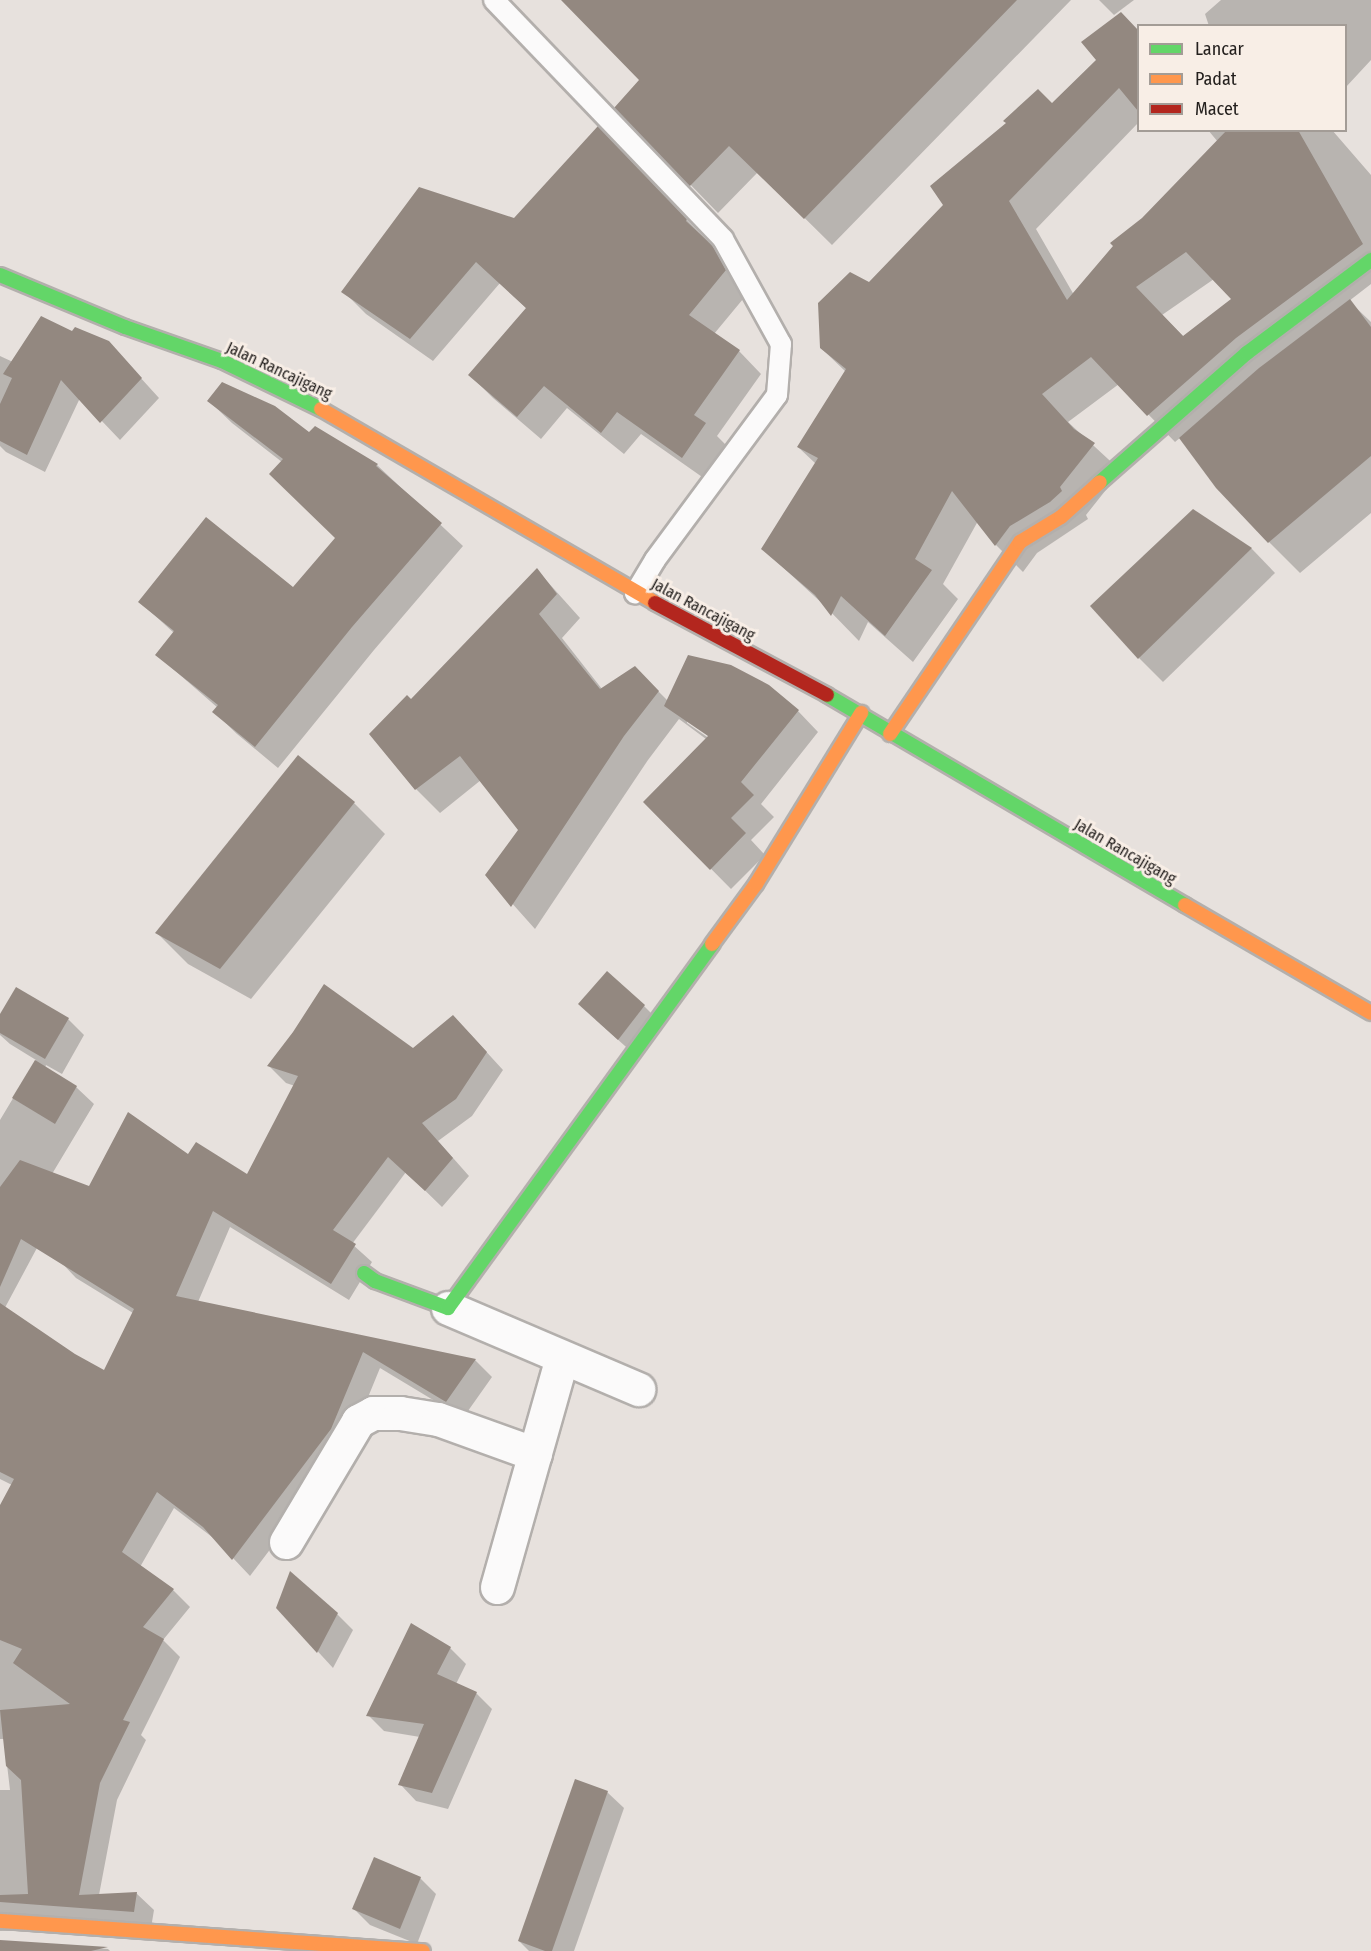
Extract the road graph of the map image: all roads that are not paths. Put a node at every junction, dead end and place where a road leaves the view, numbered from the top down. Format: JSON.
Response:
{"nodes":[{"id":1,"x":494,"y":0,"type":"edge"},
{"id":2,"x":1371,"y":260,"type":"edge"},
{"id":3,"x":0,"y":275,"type":"edge"},
{"id":4,"x":635,"y":593,"type":"junction"},
{"id":5,"x":861,"y":713,"type":"junction"},
{"id":6,"x":890,"y":734,"type":"junction"},
{"id":7,"x":1371,"y":1013,"type":"edge"},
{"id":8,"x":364,"y":1273,"type":"dead end"},
{"id":9,"x":448,"y":1308,"type":"junction"},
{"id":10,"x":562,"y":1358,"type":"junction"},
{"id":11,"x":638,"y":1389,"type":"dead end"},
{"id":12,"x":535,"y":1454,"type":"junction"},
{"id":13,"x":286,"y":1542,"type":"dead end"},
{"id":14,"x":497,"y":1587,"type":"dead end"},
{"id":15,"x":0,"y":1921,"type":"edge"},
{"id":16,"x":423,"y":1951,"type":"edge"}],
"edges":[{"from":1,"to":4,"type":"lane"},
{"from":2,"to":6,"type":"street"},
{"from":3,"to":4,"type":"street","name":"Jalan Rancajigang"},
{"from":4,"to":5,"type":"street","name":"Jalan Rancajigang"},
{"from":5,"to":6,"type":"street","name":"Jalan Rancajigang"},
{"from":5,"to":9,"type":"street"},
{"from":6,"to":7,"type":"street","name":"Jalan Rancajigang"},
{"from":8,"to":9,"type":"street"},
{"from":9,"to":10,"type":"street"},
{"from":10,"to":11,"type":"street"},
{"from":10,"to":12,"type":"street"},
{"from":12,"to":13,"type":"street"},
{"from":12,"to":14,"type":"street"},
{"from":15,"to":16,"type":"street"}]}
